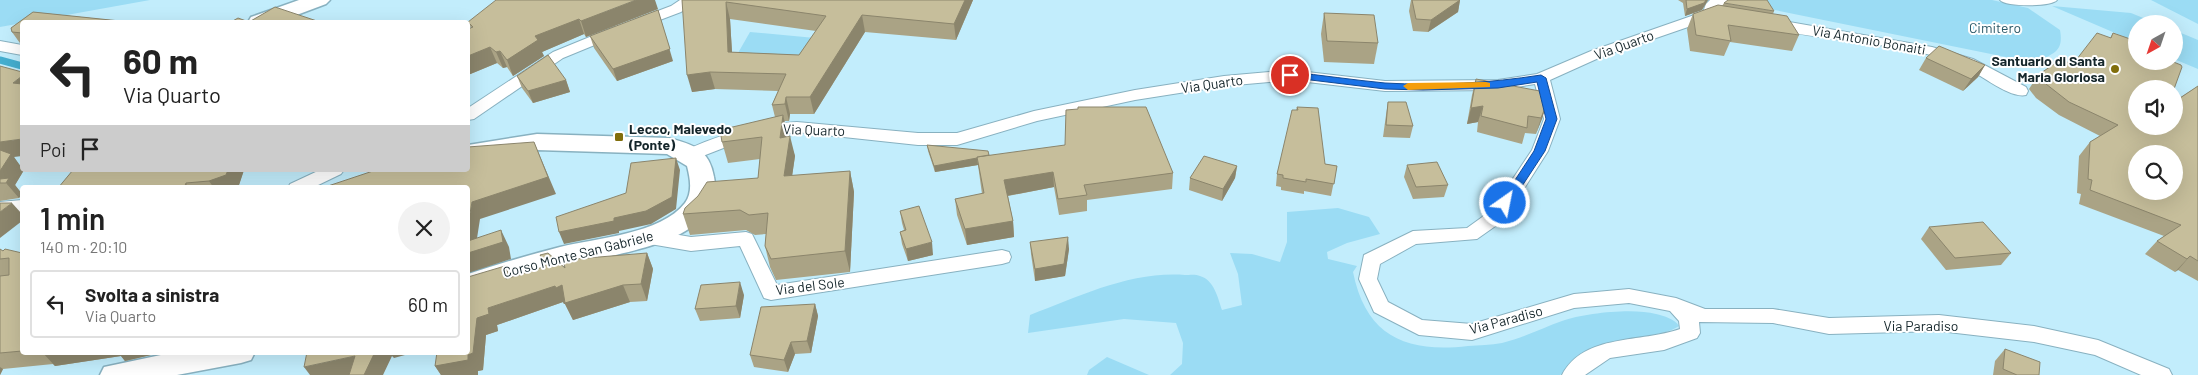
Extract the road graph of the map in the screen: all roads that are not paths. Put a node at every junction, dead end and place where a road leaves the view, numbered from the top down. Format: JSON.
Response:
{"nodes":[{"id":1,"x":319,"y":0,"type":"edge"},
{"id":2,"x":690,"y":0,"type":"edge"},
{"id":3,"x":1724,"y":0,"type":"edge"},
{"id":4,"x":2007,"y":0,"type":"edge"},
{"id":5,"x":2033,"y":0,"type":"edge"},
{"id":6,"x":2050,"y":0,"type":"edge"},
{"id":7,"x":1710,"y":14,"type":"junction"},
{"id":8,"x":1729,"y":17,"type":"edge"},
{"id":9,"x":264,"y":20,"type":"edge"},
{"id":10,"x":1758,"y":22,"type":"edge"},
{"id":11,"x":0,"y":46,"type":"edge"},
{"id":12,"x":20,"y":50,"type":"edge"},
{"id":13,"x":1541,"y":78,"type":"junction"},
{"id":14,"x":2020,"y":91,"type":"dead end"},
{"id":15,"x":470,"y":114,"type":"edge"},
{"id":16,"x":470,"y":153,"type":"edge"},
{"id":17,"x":690,"y":155,"type":"junction"},
{"id":18,"x":331,"y":172,"type":"edge"},
{"id":19,"x":302,"y":185,"type":"edge"},
{"id":20,"x":20,"y":206,"type":"edge"},
{"id":21,"x":0,"y":208,"type":"edge"},
{"id":22,"x":650,"y":237,"type":"junction"},
{"id":23,"x":1002,"y":257,"type":"dead end"},
{"id":24,"x":470,"y":284,"type":"edge"},
{"id":25,"x":1676,"y":305,"type":"junction"},
{"id":26,"x":224,"y":355,"type":"edge"},
{"id":27,"x":114,"y":375,"type":"edge"},
{"id":28,"x":1572,"y":375,"type":"edge"},
{"id":29,"x":2162,"y":375,"type":"edge"}],
"edges":[{"from":1,"to":9,"type":"main road"},
{"from":2,"to":15,"type":"street"},
{"from":3,"to":7,"type":"street","name":"Via Quarto"},
{"from":4,"to":5,"type":"street"},
{"from":5,"to":6,"type":"street"},
{"from":7,"to":8,"type":"street"},
{"from":7,"to":13,"type":"street","name":"Via Quarto"},
{"from":10,"to":14,"type":"street","name":"Via Antonio Bonaiti"},
{"from":11,"to":12,"type":"street"},
{"from":13,"to":17,"type":"street","name":"Via Quarto"},
{"from":13,"to":25,"type":"street","name":"Via Paradiso"},
{"from":16,"to":17,"type":"main road"},
{"from":17,"to":22,"type":"main road","name":"Corso Monte San Gabriele"},
{"from":18,"to":19,"type":"street"},
{"from":20,"to":21,"type":"street"},
{"from":22,"to":23,"type":"street","name":"Via del Sole"},
{"from":22,"to":24,"type":"main road","name":"Corso Monte San Gabriele"},
{"from":25,"to":28,"type":"street"},
{"from":25,"to":29,"type":"street","name":"Via Paradiso"},
{"from":26,"to":27,"type":"main road"}]}
